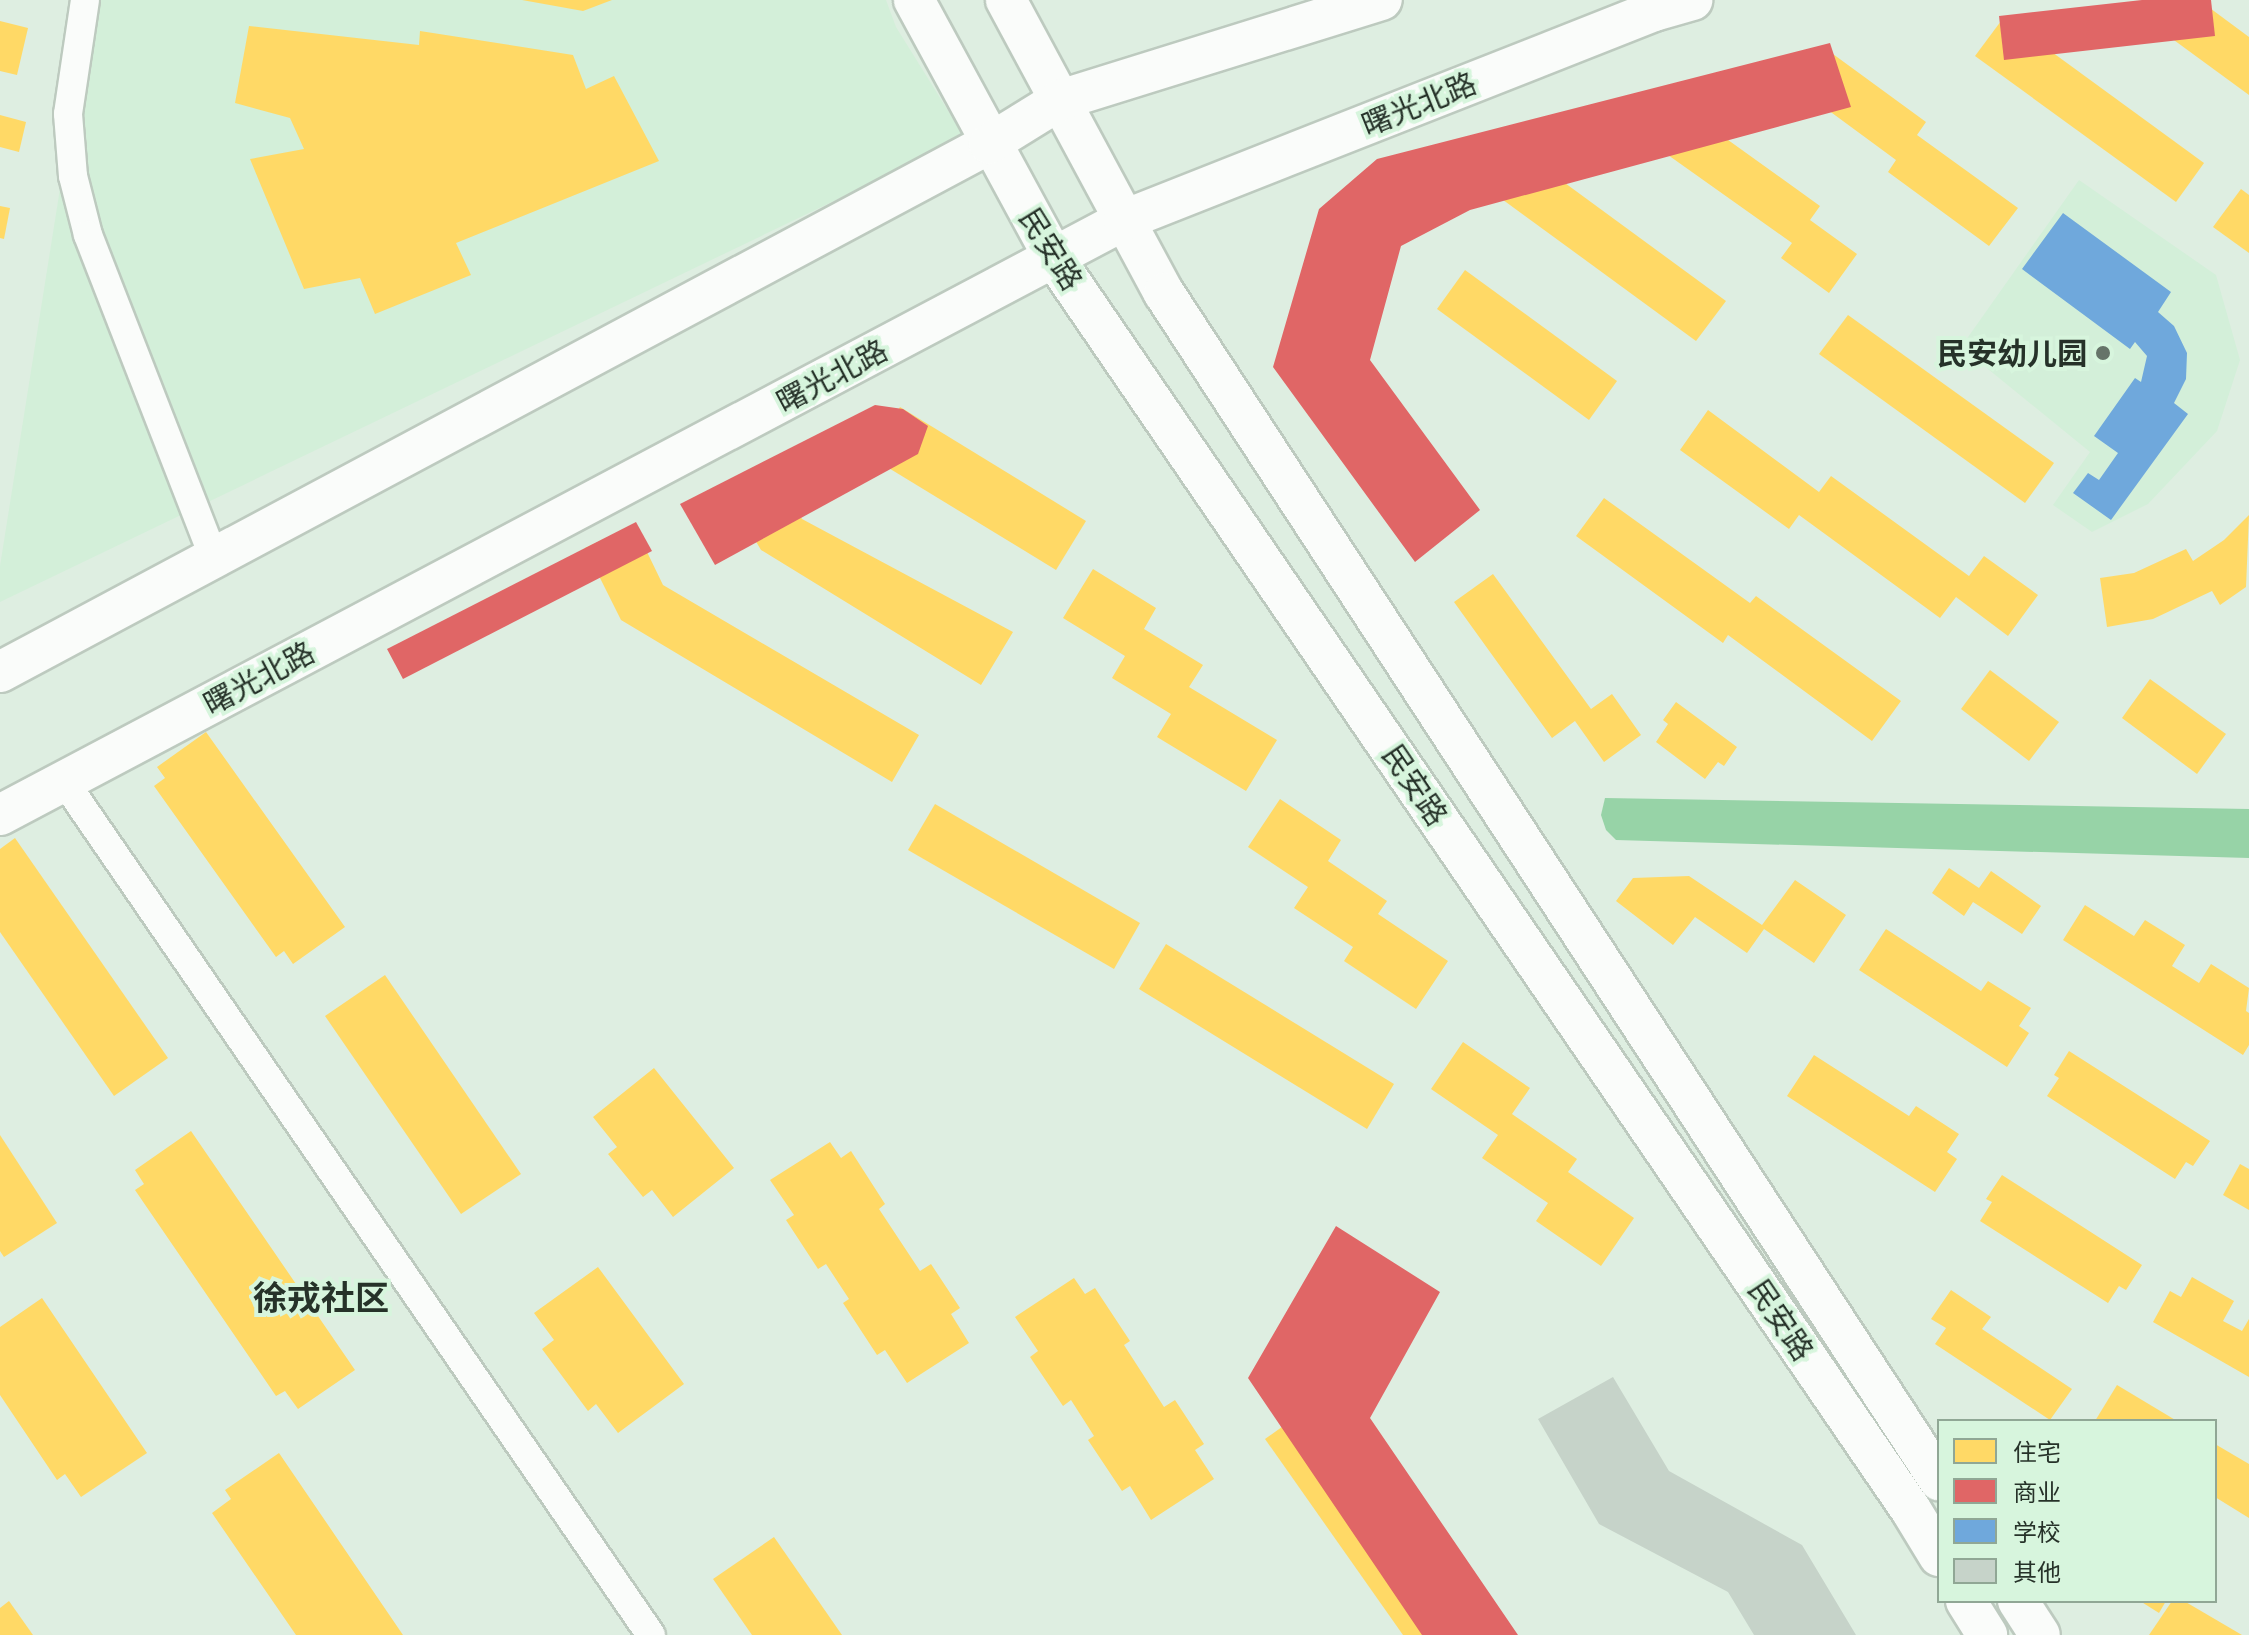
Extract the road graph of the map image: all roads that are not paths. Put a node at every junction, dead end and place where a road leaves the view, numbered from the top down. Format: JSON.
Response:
{"nodes":[{"id":1,"x":85,"y":0,"type":"edge"},
{"id":2,"x":914,"y":0,"type":"edge"},
{"id":3,"x":1006,"y":0,"type":"edge"},
{"id":4,"x":1382,"y":0,"type":"edge"},
{"id":5,"x":1692,"y":0,"type":"edge"},
{"id":6,"x":1060,"y":100,"type":"junction"},
{"id":7,"x":989,"y":144,"type":"junction"},
{"id":8,"x":1124,"y":220,"type":"junction"},
{"id":9,"x":1054,"y":258,"type":"junction"},
{"id":10,"x":214,"y":558,"type":"junction"},
{"id":11,"x":0,"y":672,"type":"edge"},
{"id":12,"x":64,"y":781,"type":"junction"},
{"id":13,"x":0,"y":815,"type":"edge"},
{"id":14,"x":1937,"y":1477,"type":"edge"},
{"id":15,"x":1937,"y":1553,"type":"edge"},
{"id":16,"x":1967,"y":1603,"type":"edge"},
{"id":17,"x":2019,"y":1603,"type":"edge"},
{"id":18,"x":651,"y":1635,"type":"edge"},
{"id":19,"x":1987,"y":1635,"type":"edge"},
{"id":20,"x":2040,"y":1635,"type":"edge"}],
"edges":[{"from":1,"to":10,"type":"street"},
{"from":2,"to":7,"type":"main road","name":"民安路"},
{"from":3,"to":6,"type":"main road","name":"民安路"},
{"from":4,"to":6,"type":"main road"},
{"from":5,"to":8,"type":"main road","name":"曙光北路"},
{"from":6,"to":7,"type":"main road"},
{"from":6,"to":8,"type":"main road","name":"民安路"},
{"from":7,"to":9,"type":"main road","name":"民安路"},
{"from":7,"to":10,"type":"main road"},
{"from":8,"to":9,"type":"main road","name":"曙光北路"},
{"from":8,"to":14,"type":"main road","name":"民安路"},
{"from":9,"to":12,"type":"main road","name":"曙光北路"},
{"from":9,"to":15,"type":"main road","name":"民安路"},
{"from":10,"to":11,"type":"main road"},
{"from":12,"to":13,"type":"main road","name":"曙光北路"},
{"from":12,"to":18,"type":"street"},
{"from":16,"to":19,"type":"main road"},
{"from":17,"to":20,"type":"main road"}]}
